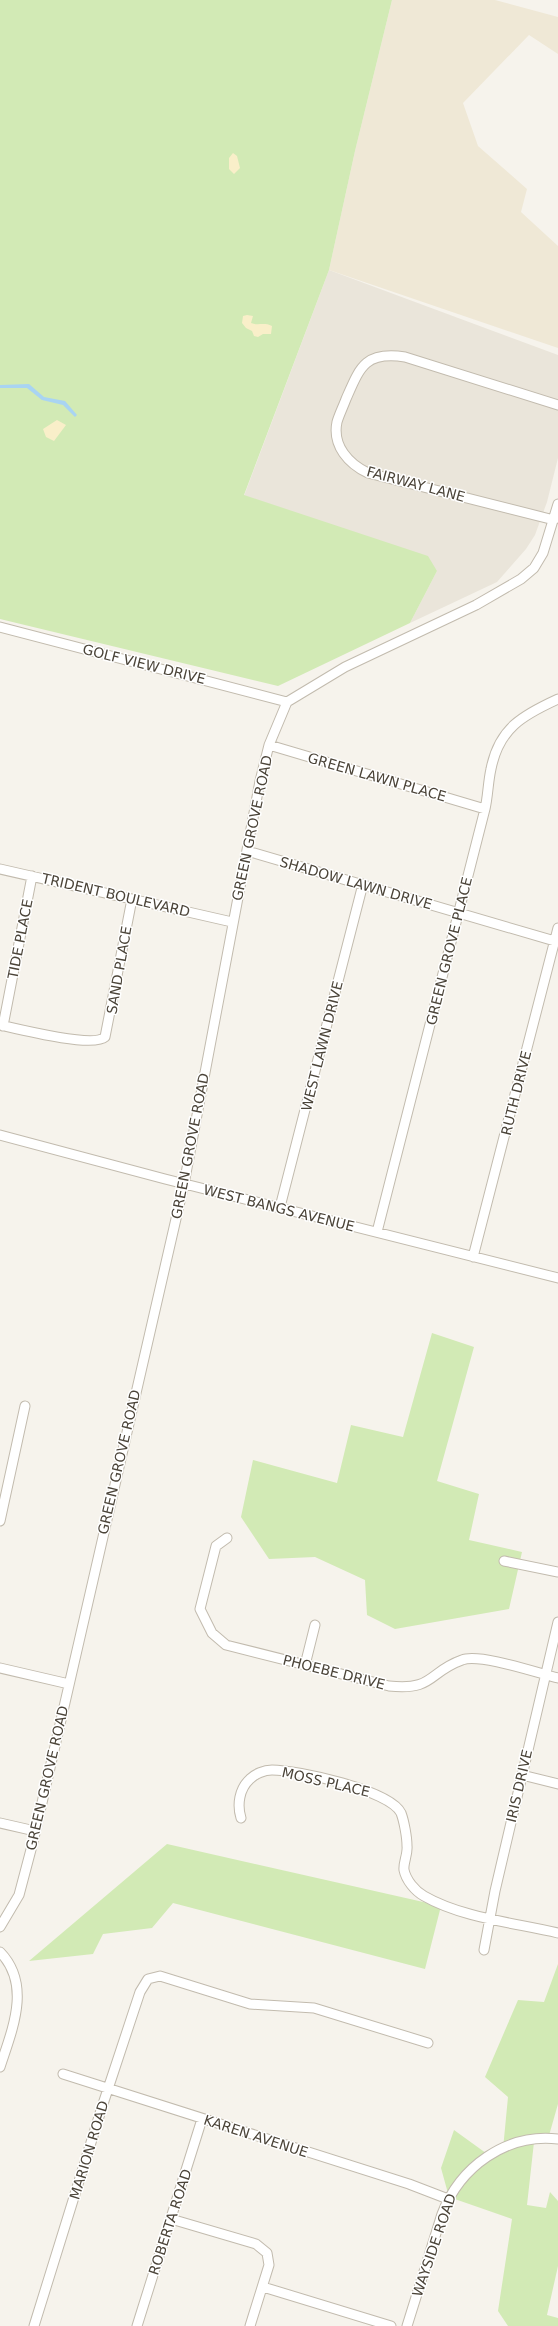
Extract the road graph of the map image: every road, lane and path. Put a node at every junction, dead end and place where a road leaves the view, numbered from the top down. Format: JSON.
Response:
{"nodes":[{"id":1,"x":558,"y":405,"type":"edge"},
{"id":2,"x":558,"y":504,"type":"edge"},
{"id":3,"x":554,"y":520,"type":"junction"},
{"id":4,"x":0,"y":627,"type":"edge"},
{"id":5,"x":558,"y":699,"type":"edge"},
{"id":6,"x":287,"y":702,"type":"junction"},
{"id":7,"x":269,"y":745,"type":"junction"},
{"id":8,"x":485,"y":809,"type":"junction"},
{"id":9,"x":247,"y":851,"type":"junction"},
{"id":10,"x":0,"y":869,"type":"edge"},
{"id":11,"x":32,"y":876,"type":"junction"},
{"id":12,"x":363,"y":884,"type":"junction"},
{"id":13,"x":132,"y":899,"type":"junction"},
{"id":14,"x":459,"y":913,"type":"junction"},
{"id":15,"x":232,"y":922,"type":"junction"},
{"id":16,"x":558,"y":928,"type":"edge"},
{"id":17,"x":556,"y":941,"type":"edge"},
{"id":18,"x":2,"y":1026,"type":"edge"},
{"id":19,"x":0,"y":1135,"type":"edge"},
{"id":20,"x":184,"y":1184,"type":"junction"},
{"id":21,"x":280,"y":1207,"type":"junction"},
{"id":22,"x":377,"y":1232,"type":"junction"},
{"id":23,"x":474,"y":1257,"type":"junction"},
{"id":24,"x":558,"y":1278,"type":"edge"},
{"id":25,"x":25,"y":1406,"type":"dead end"},
{"id":26,"x":0,"y":1521,"type":"edge"},
{"id":27,"x":227,"y":1538,"type":"dead end"},
{"id":28,"x":504,"y":1561,"type":"dead end"},
{"id":29,"x":558,"y":1572,"type":"edge"},
{"id":30,"x":558,"y":1622,"type":"edge"},
{"id":31,"x":315,"y":1625,"type":"dead end"},
{"id":32,"x":305,"y":1665,"type":"junction"},
{"id":33,"x":0,"y":1668,"type":"edge"},
{"id":34,"x":546,"y":1675,"type":"junction"},
{"id":35,"x":558,"y":1678,"type":"edge"},
{"id":36,"x":69,"y":1684,"type":"junction"},
{"id":37,"x":522,"y":1775,"type":"junction"},
{"id":38,"x":558,"y":1784,"type":"edge"},
{"id":39,"x":241,"y":1818,"type":"dead end"},
{"id":40,"x":0,"y":1823,"type":"edge"},
{"id":41,"x":35,"y":1831,"type":"junction"},
{"id":42,"x":490,"y":1918,"type":"junction"},
{"id":43,"x":0,"y":1927,"type":"edge"},
{"id":44,"x":558,"y":1933,"type":"edge"},
{"id":45,"x":484,"y":1950,"type":"dead end"},
{"id":46,"x":0,"y":1952,"type":"edge"},
{"id":47,"x":428,"y":2043,"type":"dead end"},
{"id":48,"x":0,"y":2067,"type":"edge"},
{"id":49,"x":63,"y":2074,"type":"dead end"},
{"id":50,"x":109,"y":2089,"type":"junction"},
{"id":51,"x":202,"y":2119,"type":"junction"},
{"id":52,"x":558,"y":2139,"type":"edge"},
{"id":53,"x":448,"y":2199,"type":"junction"},
{"id":54,"x":170,"y":2219,"type":"junction"},
{"id":55,"x":264,"y":2287,"type":"junction"},
{"id":56,"x":34,"y":2326,"type":"edge"},
{"id":57,"x":137,"y":2326,"type":"edge"},
{"id":58,"x":250,"y":2326,"type":"edge"},
{"id":59,"x":391,"y":2326,"type":"edge"},
{"id":60,"x":407,"y":2326,"type":"edge"}],
"edges":[{"from":1,"to":3,"type":"street","name":"FAIRWAY LANE"},
{"from":2,"to":3,"type":"street"},
{"from":3,"to":6,"type":"street"},
{"from":4,"to":6,"type":"street","name":"GOLF VIEW DRIVE"},
{"from":5,"to":8,"type":"street","name":"GREEN GROVE PLACE"},
{"from":6,"to":7,"type":"street","name":"GREEN GROVE ROAD"},
{"from":7,"to":8,"type":"street","name":"GREEN LAWN PLACE"},
{"from":7,"to":9,"type":"street","name":"GREEN GROVE ROAD"},
{"from":8,"to":14,"type":"street","name":"GREEN GROVE PLACE"},
{"from":9,"to":12,"type":"street","name":"SHADOW LAWN DRIVE"},
{"from":9,"to":15,"type":"street","name":"GREEN GROVE ROAD"},
{"from":10,"to":11,"type":"street","name":"TRIDENT BOULEVARD"},
{"from":11,"to":13,"type":"street","name":"TRIDENT BOULEVARD"},
{"from":11,"to":18,"type":"street","name":"TIDE PLACE"},
{"from":12,"to":14,"type":"street","name":"SHADOW LAWN DRIVE"},
{"from":12,"to":21,"type":"street","name":"WEST LAWN DRIVE"},
{"from":13,"to":15,"type":"street","name":"TRIDENT BOULEVARD"},
{"from":13,"to":18,"type":"street","name":"SAND PLACE"},
{"from":14,"to":17,"type":"street","name":"SHADOW LAWN DRIVE"},
{"from":14,"to":22,"type":"street","name":"GREEN GROVE PLACE"},
{"from":15,"to":20,"type":"street","name":"GREEN GROVE ROAD"},
{"from":16,"to":17,"type":"street","name":"RUTH DRIVE"},
{"from":17,"to":23,"type":"street","name":"RUTH DRIVE"},
{"from":19,"to":20,"type":"street","name":"WEST BANGS AVENUE"},
{"from":20,"to":21,"type":"street","name":"WEST BANGS AVENUE"},
{"from":20,"to":36,"type":"street","name":"GREEN GROVE ROAD"},
{"from":21,"to":22,"type":"street","name":"WEST BANGS AVENUE"},
{"from":22,"to":23,"type":"street","name":"WEST BANGS AVENUE"},
{"from":23,"to":24,"type":"street","name":"WEST BANGS AVENUE"},
{"from":25,"to":26,"type":"street"},
{"from":27,"to":32,"type":"street","name":"PHOEBE DRIVE"},
{"from":28,"to":29,"type":"street"},
{"from":30,"to":34,"type":"street","name":"IRIS DRIVE"},
{"from":31,"to":32,"type":"street"},
{"from":32,"to":34,"type":"street","name":"PHOEBE DRIVE"},
{"from":33,"to":36,"type":"street"},
{"from":34,"to":35,"type":"street","name":"PHOEBE DRIVE"},
{"from":34,"to":37,"type":"street","name":"IRIS DRIVE"},
{"from":36,"to":41,"type":"street","name":"GREEN GROVE ROAD"},
{"from":37,"to":38,"type":"street"},
{"from":37,"to":42,"type":"street","name":"IRIS DRIVE"},
{"from":39,"to":42,"type":"street","name":"MOSS PLACE"},
{"from":40,"to":41,"type":"street"},
{"from":41,"to":43,"type":"street","name":"GREEN GROVE ROAD"},
{"from":42,"to":44,"type":"street","name":"MOSS PLACE"},
{"from":42,"to":45,"type":"street","name":"IRIS DRIVE"},
{"from":46,"to":48,"type":"street"},
{"from":47,"to":50,"type":"street","name":"MARION ROAD"},
{"from":49,"to":50,"type":"street","name":"KAREN AVENUE"},
{"from":50,"to":51,"type":"street","name":"KAREN AVENUE"},
{"from":50,"to":56,"type":"street","name":"MARION ROAD"},
{"from":51,"to":53,"type":"street","name":"KAREN AVENUE"},
{"from":51,"to":54,"type":"street","name":"ROBERTA ROAD"},
{"from":52,"to":53,"type":"street","name":"WAYSIDE ROAD"},
{"from":53,"to":60,"type":"street","name":"WAYSIDE ROAD"},
{"from":54,"to":55,"type":"street"},
{"from":54,"to":57,"type":"street","name":"ROBERTA ROAD"},
{"from":55,"to":58,"type":"street"},
{"from":55,"to":59,"type":"street"}]}
